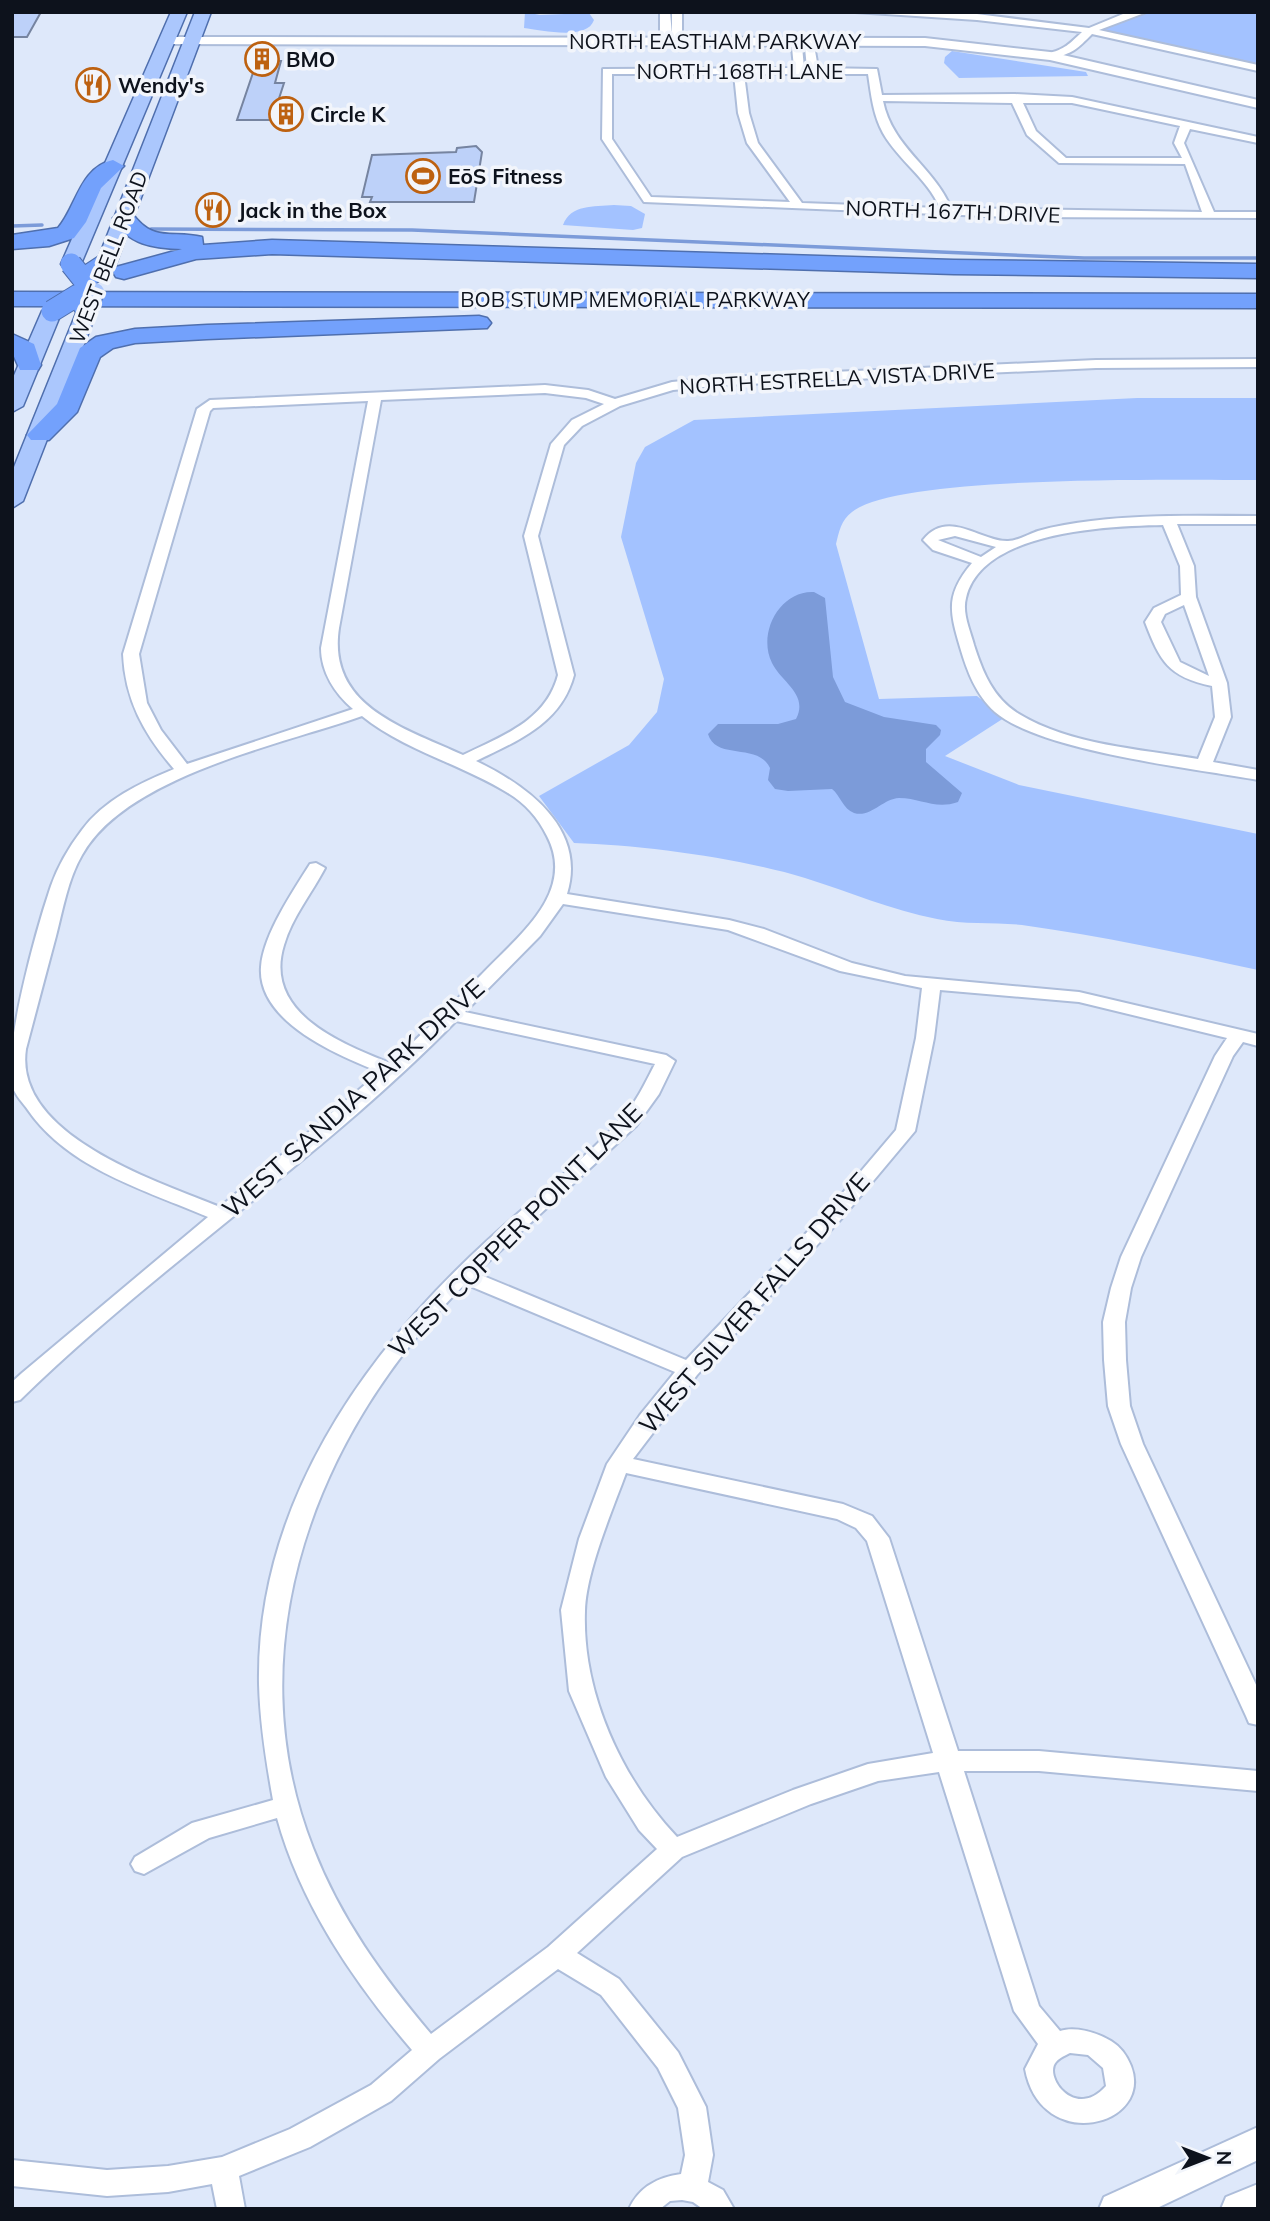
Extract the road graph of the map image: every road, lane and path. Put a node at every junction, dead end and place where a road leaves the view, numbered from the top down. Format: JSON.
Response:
{"nodes":[{"id":1,"x":179,"y":12,"type":"edge"},
{"id":2,"x":202,"y":12,"type":"edge"},
{"id":3,"x":665,"y":12,"type":"edge"},
{"id":4,"x":677,"y":12,"type":"edge"},
{"id":5,"x":860,"y":12,"type":"edge"},
{"id":6,"x":1142,"y":12,"type":"edge"},
{"id":7,"x":978,"y":14,"type":"edge"},
{"id":8,"x":1086,"y":34,"type":"junction"},
{"id":9,"x":167,"y":41,"type":"junction"},
{"id":10,"x":191,"y":41,"type":"junction"},
{"id":11,"x":670,"y":41,"type":"junction"},
{"id":12,"x":801,"y":41,"type":"junction"},
{"id":13,"x":1050,"y":56,"type":"junction"},
{"id":14,"x":1258,"y":68,"type":"edge"},
{"id":15,"x":739,"y":71,"type":"junction"},
{"id":16,"x":799,"y":71,"type":"junction"},
{"id":17,"x":813,"y":71,"type":"junction"},
{"id":18,"x":153,"y":73,"type":"junction"},
{"id":19,"x":1014,"y":97,"type":"junction"},
{"id":20,"x":877,"y":98,"type":"junction"},
{"id":21,"x":1258,"y":104,"type":"edge"},
{"id":22,"x":140,"y":105,"type":"junction"},
{"id":23,"x":166,"y":106,"type":"junction"},
{"id":24,"x":1186,"y":125,"type":"junction"},
{"id":25,"x":1258,"y":139,"type":"edge"},
{"id":26,"x":149,"y":152,"type":"junction"},
{"id":27,"x":1189,"y":161,"type":"junction"},
{"id":28,"x":113,"y":166,"type":"junction"},
{"id":29,"x":648,"y":200,"type":"joint"},
{"id":30,"x":797,"y":205,"type":"junction"},
{"id":31,"x":947,"y":212,"type":"junction"},
{"id":32,"x":1209,"y":215,"type":"junction"},
{"id":33,"x":1258,"y":215,"type":"edge"},
{"id":34,"x":124,"y":218,"type":"junction"},
{"id":35,"x":12,"y":242,"type":"edge"},
{"id":36,"x":272,"y":247,"type":"junction"},
{"id":37,"x":12,"y":251,"type":"edge"},
{"id":38,"x":1258,"y":273,"type":"edge"},
{"id":39,"x":194,"y":275,"type":"dead end"},
{"id":40,"x":457,"y":275,"type":"dead end"},
{"id":41,"x":73,"y":283,"type":"junction"},
{"id":42,"x":1064,"y":300,"type":"junction"},
{"id":43,"x":1258,"y":301,"type":"edge"},
{"id":44,"x":13,"y":307,"type":"edge"},
{"id":45,"x":207,"y":332,"type":"junction"},
{"id":46,"x":12,"y":341,"type":"edge"},
{"id":47,"x":1258,"y":363,"type":"edge"},
{"id":48,"x":29,"y":365,"type":"junction"},
{"id":49,"x":375,"y":397,"type":"junction"},
{"id":50,"x":615,"y":403,"type":"junction"},
{"id":51,"x":12,"y":406,"type":"edge"},
{"id":52,"x":40,"y":435,"type":"junction"},
{"id":53,"x":12,"y":501,"type":"edge"},
{"id":54,"x":1258,"y":520,"type":"edge"},
{"id":55,"x":1168,"y":521,"type":"junction"},
{"id":56,"x":1009,"y":547,"type":"junction"},
{"id":57,"x":979,"y":566,"type":"junction"},
{"id":58,"x":1189,"y":597,"type":"junction"},
{"id":59,"x":1219,"y":683,"type":"junction"},
{"id":60,"x":365,"y":710,"type":"junction"},
{"id":61,"x":462,"y":762,"type":"junction"},
{"id":62,"x":1205,"y":765,"type":"junction"},
{"id":63,"x":183,"y":771,"type":"junction"},
{"id":64,"x":1258,"y":775,"type":"edge"},
{"id":65,"x":316,"y":868,"type":"dead end"},
{"id":66,"x":556,"y":898,"type":"junction"},
{"id":67,"x":932,"y":984,"type":"junction"},
{"id":68,"x":452,"y":1016,"type":"junction"},
{"id":69,"x":1248,"y":1037,"type":"edge"},
{"id":70,"x":391,"y":1070,"type":"junction"},
{"id":71,"x":222,"y":1215,"type":"junction"},
{"id":72,"x":464,"y":1276,"type":"junction"},
{"id":73,"x":689,"y":1370,"type":"junction"},
{"id":74,"x":12,"y":1395,"type":"edge"},
{"id":75,"x":618,"y":1464,"type":"junction"},
{"id":76,"x":1258,"y":1716,"type":"edge"},
{"id":77,"x":948,"y":1761,"type":"junction"},
{"id":78,"x":1258,"y":1781,"type":"edge"},
{"id":79,"x":286,"y":1806,"type":"junction"},
{"id":80,"x":673,"y":1850,"type":"junction"},
{"id":81,"x":144,"y":1864,"type":"dead end"},
{"id":82,"x":557,"y":1955,"type":"junction"},
{"id":83,"x":1055,"y":2045,"type":"dead end"},
{"id":84,"x":429,"y":2051,"type":"junction"},
{"id":85,"x":1258,"y":2143,"type":"edge"},
{"id":86,"x":224,"y":2169,"type":"junction"},
{"id":87,"x":12,"y":2173,"type":"edge"},
{"id":88,"x":693,"y":2188,"type":"junction"},
{"id":89,"x":1258,"y":2200,"type":"edge"},
{"id":90,"x":231,"y":2209,"type":"edge"},
{"id":91,"x":643,"y":2209,"type":"edge"},
{"id":92,"x":720,"y":2209,"type":"edge"},
{"id":93,"x":1117,"y":2209,"type":"edge"},
{"id":94,"x":1239,"y":2209,"type":"edge"}],
"edges":[{"from":1,"to":9,"type":"main road","name":"WEST BELL ROAD"},
{"from":2,"to":10,"type":"main road","name":"WEST BELL ROAD"},
{"from":3,"to":11,"type":"street"},
{"from":4,"to":11,"type":"street"},
{"from":5,"to":7,"type":"street"},
{"from":6,"to":8,"type":"street"},
{"from":7,"to":8,"type":"street"},
{"from":8,"to":13,"type":"street"},
{"from":8,"to":14,"type":"street"},
{"from":9,"to":10,"type":"street","name":"NORTH EASTHAM PARKWAY"},
{"from":9,"to":18,"type":"main road","name":"WEST BELL ROAD"},
{"from":10,"to":11,"type":"street","name":"NORTH EASTHAM PARKWAY"},
{"from":10,"to":23,"type":"main road","name":"WEST BELL ROAD"},
{"from":11,"to":12,"type":"street","name":"NORTH EASTHAM PARKWAY"},
{"from":12,"to":13,"type":"street","name":"NORTH EASTHAM PARKWAY"},
{"from":12,"to":16,"type":"street"},
{"from":12,"to":17,"type":"street"},
{"from":13,"to":21,"type":"street","name":"NORTH EASTHAM PARKWAY"},
{"from":15,"to":16,"type":"street","name":"NORTH 168TH LANE"},
{"from":15,"to":29,"type":"street","name":"NORTH 168TH LANE"},
{"from":15,"to":30,"type":"street"},
{"from":16,"to":17,"type":"street","name":"NORTH 168TH LANE"},
{"from":17,"to":20,"type":"street","name":"NORTH 168TH LANE"},
{"from":18,"to":22,"type":"main road","name":"WEST BELL ROAD"},
{"from":18,"to":23,"type":"main road"},
{"from":19,"to":20,"type":"street"},
{"from":19,"to":24,"type":"street"},
{"from":19,"to":27,"type":"street"},
{"from":20,"to":31,"type":"street"},
{"from":22,"to":26,"type":"main road"},
{"from":22,"to":28,"type":"main road","name":"WEST BELL ROAD"},
{"from":23,"to":26,"type":"main road","name":"WEST BELL ROAD"},
{"from":24,"to":25,"type":"street"},
{"from":24,"to":27,"type":"street"},
{"from":26,"to":34,"type":"main road","name":"WEST BELL ROAD"},
{"from":27,"to":32,"type":"street"},
{"from":28,"to":35,"type":"highway"},
{"from":28,"to":41,"type":"main road","name":"WEST BELL ROAD"},
{"from":29,"to":30,"type":"street","name":"NORTH 167TH DRIVE"},
{"from":30,"to":31,"type":"street","name":"NORTH 167TH DRIVE"},
{"from":31,"to":32,"type":"street","name":"NORTH 167TH DRIVE"},
{"from":32,"to":33,"type":"street","name":"NORTH 167TH DRIVE"},
{"from":34,"to":36,"type":"highway"},
{"from":34,"to":41,"type":"main road","name":"WEST BELL ROAD"},
{"from":36,"to":38,"type":"highway"},
{"from":36,"to":41,"type":"highway"},
{"from":37,"to":41,"type":"highway"},
{"from":38,"to":40,"type":"highway","name":"BOB STUMP MEMORIAL PARKWAY"},
{"from":39,"to":41,"type":"highway"},
{"from":41,"to":44,"type":"highway"},
{"from":41,"to":45,"type":"highway"},
{"from":41,"to":48,"type":"main road","name":"WEST BELL ROAD"},
{"from":41,"to":52,"type":"main road","name":"WEST BELL ROAD"},
{"from":42,"to":43,"type":"highway","name":"BOB STUMP MEMORIAL PARKWAY"},
{"from":42,"to":44,"type":"highway","name":"BOB STUMP MEMORIAL PARKWAY"},
{"from":42,"to":45,"type":"highway"},
{"from":45,"to":52,"type":"highway"},
{"from":46,"to":48,"type":"highway"},
{"from":47,"to":50,"type":"street","name":"NORTH ESTRELLA VISTA DRIVE"},
{"from":48,"to":51,"type":"main road","name":"WEST BELL ROAD"},
{"from":49,"to":50,"type":"street"},
{"from":49,"to":60,"type":"street","name":"WEST SANDIA PARK DRIVE"},
{"from":49,"to":63,"type":"street"},
{"from":50,"to":61,"type":"street","name":"NORTH ESTRELLA VISTA DRIVE"},
{"from":52,"to":53,"type":"main road","name":"WEST BELL ROAD"},
{"from":54,"to":55,"type":"street"},
{"from":55,"to":56,"type":"street"},
{"from":55,"to":58,"type":"street"},
{"from":56,"to":57,"type":"street"},
{"from":56,"to":57,"type":"street"},
{"from":57,"to":62,"type":"street"},
{"from":58,"to":59,"type":"street"},
{"from":58,"to":59,"type":"street"},
{"from":59,"to":62,"type":"street"},
{"from":60,"to":61,"type":"street","name":"WEST SANDIA PARK DRIVE"},
{"from":60,"to":63,"type":"street"},
{"from":61,"to":66,"type":"street","name":"WEST SANDIA PARK DRIVE"},
{"from":62,"to":64,"type":"street"},
{"from":63,"to":71,"type":"street"},
{"from":65,"to":70,"type":"street"},
{"from":66,"to":67,"type":"street"},
{"from":66,"to":68,"type":"street","name":"WEST SANDIA PARK DRIVE"},
{"from":67,"to":69,"type":"street"},
{"from":67,"to":73,"type":"street","name":"WEST SILVER FALLS DRIVE"},
{"from":68,"to":70,"type":"street","name":"WEST SANDIA PARK DRIVE"},
{"from":68,"to":72,"type":"street","name":"WEST COPPER POINT LANE"},
{"from":69,"to":76,"type":"street"},
{"from":70,"to":71,"type":"street","name":"WEST SANDIA PARK DRIVE"},
{"from":71,"to":74,"type":"street","name":"WEST SANDIA PARK DRIVE"},
{"from":72,"to":73,"type":"street"},
{"from":72,"to":79,"type":"street","name":"WEST COPPER POINT LANE"},
{"from":73,"to":75,"type":"street","name":"WEST SILVER FALLS DRIVE"},
{"from":75,"to":77,"type":"street"},
{"from":75,"to":80,"type":"street","name":"WEST SILVER FALLS DRIVE"},
{"from":77,"to":78,"type":"street"},
{"from":77,"to":80,"type":"street"},
{"from":77,"to":83,"type":"street"},
{"from":79,"to":81,"type":"street"},
{"from":79,"to":84,"type":"street","name":"WEST COPPER POINT LANE"},
{"from":80,"to":82,"type":"street"},
{"from":82,"to":84,"type":"street"},
{"from":82,"to":88,"type":"street"},
{"from":84,"to":86,"type":"street"},
{"from":85,"to":93,"type":"street"},
{"from":86,"to":87,"type":"street"},
{"from":86,"to":90,"type":"street"},
{"from":88,"to":91,"type":"street"},
{"from":88,"to":92,"type":"street"},
{"from":89,"to":94,"type":"street"}]}
